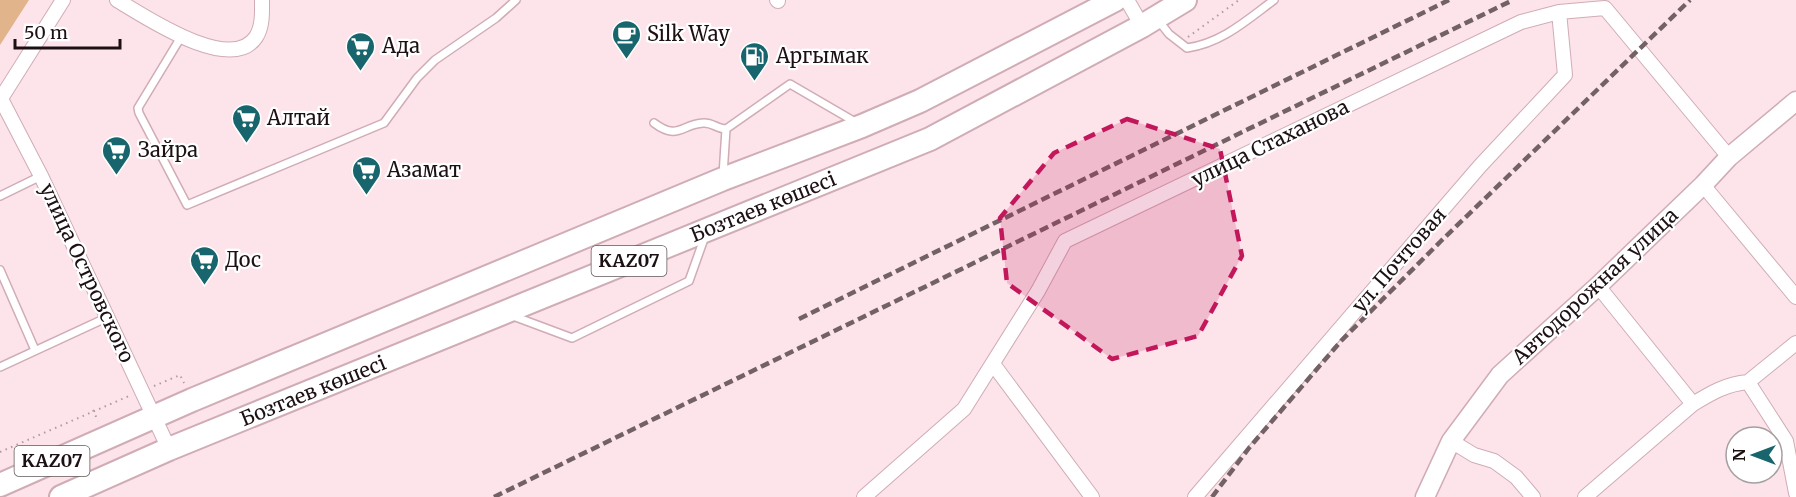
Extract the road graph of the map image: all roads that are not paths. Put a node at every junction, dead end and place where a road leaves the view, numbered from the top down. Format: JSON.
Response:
{"nodes":[{"id":1,"x":63,"y":0,"type":"edge"},
{"id":2,"x":117,"y":0,"type":"edge"},
{"id":3,"x":262,"y":0,"type":"edge"},
{"id":4,"x":516,"y":0,"type":"edge"},
{"id":5,"x":1115,"y":0,"type":"edge"},
{"id":6,"x":1127,"y":0,"type":"edge"},
{"id":7,"x":1185,"y":0,"type":"edge"},
{"id":8,"x":1274,"y":0,"type":"edge"},
{"id":9,"x":1559,"y":12,"type":"junction"},
{"id":10,"x":1150,"y":22,"type":"junction"},
{"id":11,"x":181,"y":37,"type":"junction"},
{"id":12,"x":0,"y":99,"type":"edge"},
{"id":13,"x":1796,"y":101,"type":"edge"},
{"id":14,"x":654,"y":123,"type":"dead end"},
{"id":15,"x":862,"y":126,"type":"junction"},
{"id":16,"x":726,"y":129,"type":"junction"},
{"id":17,"x":1730,"y":157,"type":"junction"},
{"id":18,"x":41,"y":176,"type":"junction"},
{"id":19,"x":723,"y":179,"type":"junction"},
{"id":20,"x":1703,"y":185,"type":"junction"},
{"id":21,"x":0,"y":196,"type":"edge"},
{"id":22,"x":707,"y":229,"type":"junction"},
{"id":23,"x":0,"y":270,"type":"edge"},
{"id":24,"x":1598,"y":286,"type":"junction"},
{"id":25,"x":1796,"y":297,"type":"edge"},
{"id":26,"x":505,"y":313,"type":"junction"},
{"id":27,"x":108,"y":317,"type":"junction"},
{"id":28,"x":1796,"y":343,"type":"edge"},
{"id":29,"x":35,"y":350,"type":"junction"},
{"id":30,"x":993,"y":364,"type":"junction"},
{"id":31,"x":0,"y":367,"type":"edge"},
{"id":32,"x":1748,"y":382,"type":"junction"},
{"id":33,"x":1692,"y":404,"type":"junction"},
{"id":34,"x":154,"y":417,"type":"junction"},
{"id":35,"x":1451,"y":441,"type":"junction"},
{"id":36,"x":169,"y":449,"type":"junction"},
{"id":37,"x":0,"y":485,"type":"edge"},
{"id":38,"x":1796,"y":493,"type":"edge"},
{"id":39,"x":61,"y":497,"type":"edge"},
{"id":40,"x":864,"y":497,"type":"edge"},
{"id":41,"x":1092,"y":497,"type":"edge"},
{"id":42,"x":1195,"y":497,"type":"edge"},
{"id":43,"x":1425,"y":497,"type":"edge"},
{"id":44,"x":1533,"y":497,"type":"edge"},
{"id":45,"x":1585,"y":497,"type":"edge"}],
"edges":[{"from":1,"to":12,"type":"street"},
{"from":2,"to":11,"type":"street"},
{"from":3,"to":11,"type":"street"},
{"from":4,"to":11,"type":"lane"},
{"from":5,"to":15,"type":"highway","name":"Бозтаев көшесі","number":"KAZ07"},
{"from":6,"to":10,"type":"street"},
{"from":7,"to":10,"type":"highway","name":"Бозтаев көшесі","number":"KAZ07"},
{"from":8,"to":10,"type":"lane"},
{"from":9,"to":17,"type":"street","name":"улица Стаханова"},
{"from":9,"to":30,"type":"street","name":"улица Стаханова"},
{"from":9,"to":42,"type":"street","name":"ул. Почтовая"},
{"from":10,"to":22,"type":"highway","name":"Бозтаев көшесі","number":"KAZ07"},
{"from":12,"to":18,"type":"street","name":"улица Островского"},
{"from":13,"to":17,"type":"main road","name":"Автодорожная улица"},
{"from":14,"to":16,"type":"lane"},
{"from":15,"to":16,"type":"lane"},
{"from":15,"to":19,"type":"highway","name":"Бозтаев көшесі","number":"KAZ07"},
{"from":16,"to":19,"type":"lane"},
{"from":17,"to":20,"type":"main road","name":"Автодорожная улица"},
{"from":18,"to":21,"type":"lane"},
{"from":18,"to":27,"type":"street","name":"улица Островского"},
{"from":19,"to":34,"type":"highway","name":"Бозтаев көшесі","number":"KAZ07"},
{"from":20,"to":24,"type":"main road","name":"Автодорожная улица"},
{"from":20,"to":25,"type":"street"},
{"from":22,"to":26,"type":"highway","name":"Бозтаев көшесі","number":"KAZ07"},
{"from":22,"to":26,"type":"lane"},
{"from":23,"to":29,"type":"lane"},
{"from":24,"to":33,"type":"street"},
{"from":24,"to":35,"type":"main road","name":"Автодорожная улица"},
{"from":26,"to":36,"type":"highway","name":"Бозтаев көшесі","number":"KAZ07"},
{"from":27,"to":29,"type":"lane"},
{"from":27,"to":34,"type":"street","name":"улица Островского"},
{"from":28,"to":32,"type":"street"},
{"from":29,"to":31,"type":"lane"},
{"from":30,"to":40,"type":"street","name":"улица Стаханова"},
{"from":30,"to":41,"type":"street"},
{"from":32,"to":33,"type":"street"},
{"from":32,"to":38,"type":"street"},
{"from":33,"to":45,"type":"street"},
{"from":34,"to":36,"type":"street","name":"улица Островского"},
{"from":34,"to":37,"type":"highway","name":"Бозтаев көшесі","number":"KAZ07"},
{"from":35,"to":43,"type":"main road","name":"Автодорожная улица"},
{"from":35,"to":44,"type":"street"},
{"from":36,"to":39,"type":"highway","name":"Бозтаев көшесі","number":"KAZ07"}]}
